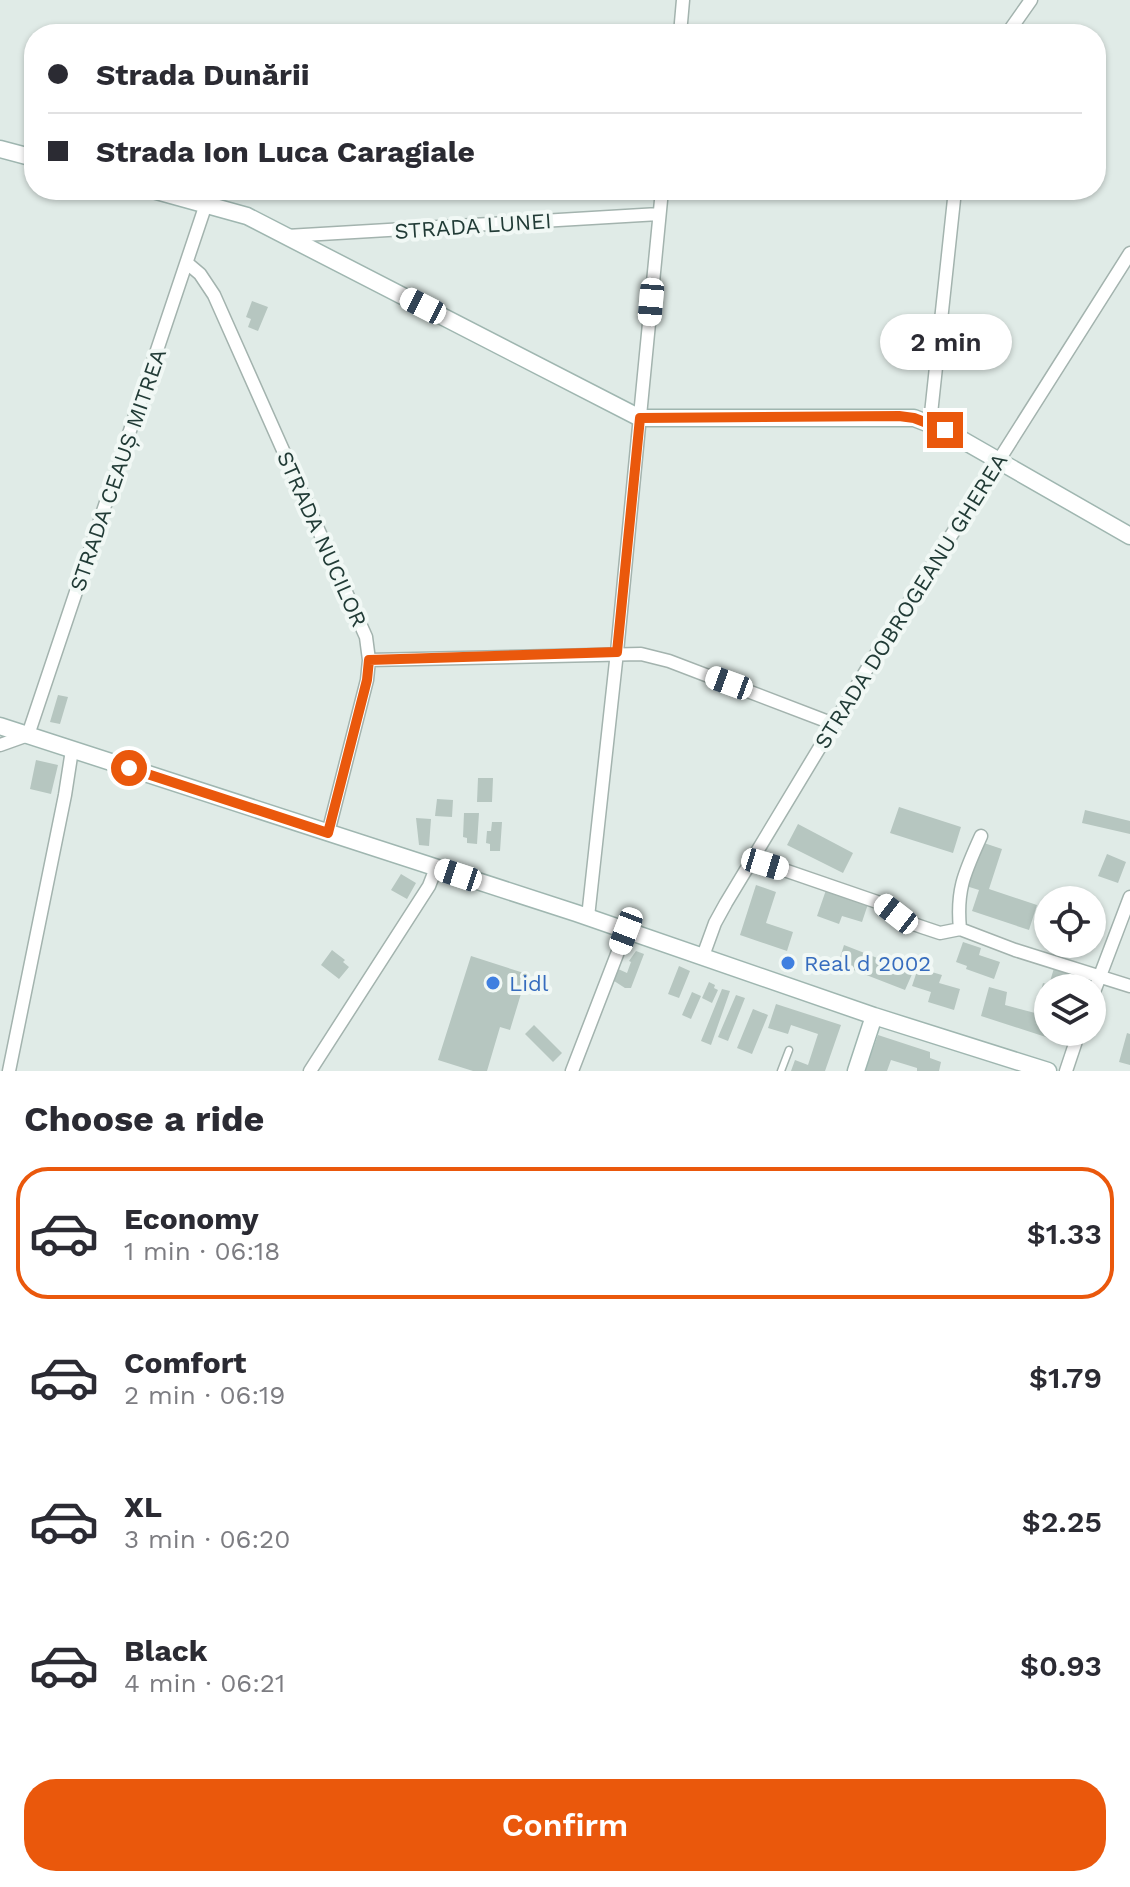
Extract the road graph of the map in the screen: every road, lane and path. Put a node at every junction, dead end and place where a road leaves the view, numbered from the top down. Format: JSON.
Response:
{"nodes":[{"id":1,"x":683,"y":0,"type":"edge"},
{"id":2,"x":1031,"y":0,"type":"edge"},
{"id":3,"x":681,"y":24,"type":"edge"},
{"id":4,"x":1014,"y":24,"type":"edge"},
{"id":5,"x":0,"y":149,"type":"edge"},
{"id":6,"x":24,"y":155,"type":"edge"},
{"id":7,"x":191,"y":200,"type":"edge"},
{"id":8,"x":661,"y":200,"type":"edge"},
{"id":9,"x":954,"y":200,"type":"edge"},
{"id":10,"x":206,"y":204,"type":"junction"},
{"id":11,"x":659,"y":214,"type":"junction"},
{"id":12,"x":287,"y":236,"type":"junction"},
{"id":13,"x":1130,"y":253,"type":"edge"},
{"id":14,"x":187,"y":263,"type":"junction"},
{"id":15,"x":640,"y":418,"type":"junction"},
{"id":16,"x":930,"y":423,"type":"junction"},
{"id":17,"x":998,"y":460,"type":"junction"},
{"id":18,"x":1130,"y":536,"type":"edge"},
{"id":19,"x":617,"y":652,"type":"junction"},
{"id":20,"x":369,"y":660,"type":"junction"},
{"id":21,"x":834,"y":724,"type":"junction"},
{"id":22,"x":0,"y":726,"type":"edge"},
{"id":23,"x":28,"y":735,"type":"junction"},
{"id":24,"x":0,"y":745,"type":"edge"},
{"id":25,"x":72,"y":750,"type":"junction"},
{"id":26,"x":328,"y":833,"type":"junction"},
{"id":27,"x":981,"y":836,"type":"dead end"},
{"id":28,"x":752,"y":859,"type":"junction"},
{"id":29,"x":436,"y":868,"type":"junction"},
{"id":30,"x":1130,"y":897,"type":"edge"},
{"id":31,"x":588,"y":917,"type":"junction"},
{"id":32,"x":960,"y":929,"type":"junction"},
{"id":33,"x":626,"y":931,"type":"junction"},
{"id":34,"x":703,"y":956,"type":"junction"},
{"id":35,"x":1097,"y":974,"type":"edge"},
{"id":36,"x":1100,"y":974,"type":"edge"},
{"id":37,"x":1106,"y":977,"type":"edge"},
{"id":38,"x":1130,"y":986,"type":"edge"},
{"id":39,"x":874,"y":1016,"type":"junction"},
{"id":40,"x":1074,"y":1046,"type":"edge"},
{"id":41,"x":789,"y":1050,"type":"dead end"},
{"id":42,"x":9,"y":1071,"type":"edge"},
{"id":43,"x":310,"y":1071,"type":"edge"},
{"id":44,"x":572,"y":1071,"type":"edge"},
{"id":45,"x":781,"y":1071,"type":"edge"},
{"id":46,"x":856,"y":1071,"type":"edge"},
{"id":47,"x":1048,"y":1071,"type":"edge"},
{"id":48,"x":1066,"y":1071,"type":"edge"}],
"edges":[{"from":1,"to":3,"type":"street"},
{"from":2,"to":4,"type":"street"},
{"from":5,"to":6,"type":"street"},
{"from":7,"to":10,"type":"street"},
{"from":8,"to":11,"type":"street"},
{"from":9,"to":16,"type":"street"},
{"from":10,"to":12,"type":"street"},
{"from":10,"to":14,"type":"street","name":"STRADA CEAUȘ MITREA"},
{"from":11,"to":12,"type":"street","name":"STRADA LUNEI"},
{"from":11,"to":15,"type":"street"},
{"from":12,"to":15,"type":"street"},
{"from":13,"to":17,"type":"street","name":"STRADA DOBROGEANU GHEREA"},
{"from":14,"to":20,"type":"street","name":"STRADA NUCILOR"},
{"from":14,"to":23,"type":"street","name":"STRADA CEAUȘ MITREA"},
{"from":15,"to":16,"type":"street"},
{"from":15,"to":19,"type":"street"},
{"from":16,"to":17,"type":"street"},
{"from":17,"to":18,"type":"street"},
{"from":17,"to":21,"type":"street","name":"STRADA DOBROGEANU GHEREA"},
{"from":19,"to":20,"type":"street"},
{"from":19,"to":21,"type":"street"},
{"from":19,"to":31,"type":"street"},
{"from":20,"to":26,"type":"street","name":"STRADA NUCILOR"},
{"from":21,"to":28,"type":"street","name":"STRADA DOBROGEANU GHEREA"},
{"from":22,"to":23,"type":"street"},
{"from":23,"to":24,"type":"street"},
{"from":23,"to":25,"type":"street"},
{"from":25,"to":26,"type":"street"},
{"from":25,"to":42,"type":"street"},
{"from":26,"to":29,"type":"street"},
{"from":27,"to":32,"type":"street"},
{"from":28,"to":32,"type":"street"},
{"from":28,"to":34,"type":"street","name":"STRADA DOBROGEANU GHEREA"},
{"from":29,"to":31,"type":"street"},
{"from":29,"to":43,"type":"street"},
{"from":30,"to":36,"type":"street"},
{"from":31,"to":33,"type":"street"},
{"from":32,"to":35,"type":"street"},
{"from":33,"to":34,"type":"street"},
{"from":33,"to":44,"type":"street"},
{"from":34,"to":39,"type":"street"},
{"from":37,"to":38,"type":"street"},
{"from":39,"to":46,"type":"street"},
{"from":39,"to":47,"type":"street"},
{"from":40,"to":48,"type":"street"},
{"from":41,"to":45,"type":"lane"}]}
